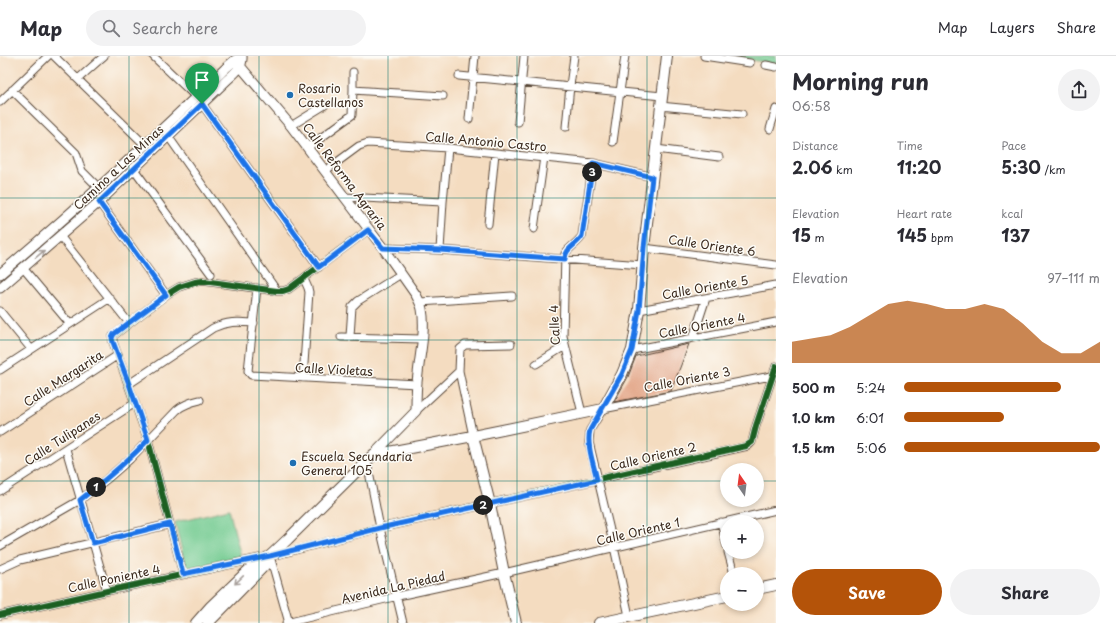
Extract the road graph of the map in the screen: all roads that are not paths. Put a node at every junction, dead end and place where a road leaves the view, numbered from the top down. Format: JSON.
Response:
{"nodes":[{"id":1,"x":48,"y":56,"type":"edge"},
{"id":2,"x":54,"y":56,"type":"edge"},
{"id":3,"x":104,"y":56,"type":"edge"},
{"id":4,"x":475,"y":56,"type":"edge"},
{"id":5,"x":524,"y":56,"type":"edge"},
{"id":6,"x":574,"y":56,"type":"edge"},
{"id":7,"x":624,"y":56,"type":"edge"},
{"id":8,"x":667,"y":56,"type":"edge"},
{"id":9,"x":704,"y":56,"type":"edge"},
{"id":10,"x":158,"y":57,"type":"edge"},
{"id":11,"x":240,"y":59,"type":"edge"},
{"id":12,"x":750,"y":63,"type":"dead end"},
{"id":13,"x":766,"y":65,"type":"dead end"},
{"id":14,"x":776,"y":67,"type":"edge"},
{"id":15,"x":353,"y":72,"type":"dead end"},
{"id":16,"x":459,"y":76,"type":"dead end"},
{"id":17,"x":474,"y":77,"type":"junction"},
{"id":18,"x":78,"y":79,"type":"junction"},
{"id":19,"x":522,"y":82,"type":"junction"},
{"id":20,"x":570,"y":86,"type":"junction"},
{"id":21,"x":12,"y":90,"type":"junction"},
{"id":22,"x":353,"y":90,"type":"junction"},
{"id":23,"x":620,"y":92,"type":"junction"},
{"id":24,"x":443,"y":96,"type":"dead end"},
{"id":25,"x":1,"y":98,"type":"edge"},
{"id":26,"x":199,"y":100,"type":"junction"},
{"id":27,"x":661,"y":101,"type":"junction"},
{"id":28,"x":325,"y":105,"type":"dead end"},
{"id":29,"x":776,"y":108,"type":"edge"},
{"id":30,"x":742,"y":114,"type":"dead end"},
{"id":31,"x":469,"y":119,"type":"dead end"},
{"id":32,"x":518,"y":122,"type":"dead end"},
{"id":33,"x":291,"y":126,"type":"junction"},
{"id":34,"x":566,"y":127,"type":"dead end"},
{"id":35,"x":770,"y":129,"type":"dead end"},
{"id":36,"x":168,"y":136,"type":"junction"},
{"id":37,"x":613,"y":142,"type":"dead end"},
{"id":38,"x":145,"y":145,"type":"junction"},
{"id":39,"x":307,"y":148,"type":"junction"},
{"id":40,"x":448,"y":148,"type":"junction"},
{"id":41,"x":656,"y":149,"type":"junction"},
{"id":42,"x":495,"y":153,"type":"junction"},
{"id":43,"x":544,"y":157,"type":"junction"},
{"id":44,"x":719,"y":157,"type":"dead end"},
{"id":45,"x":593,"y":163,"type":"junction"},
{"id":46,"x":134,"y":168,"type":"junction"},
{"id":47,"x":324,"y":171,"type":"junction"},
{"id":48,"x":652,"y":177,"type":"junction"},
{"id":49,"x":99,"y":188,"type":"junction"},
{"id":50,"x":344,"y":197,"type":"junction"},
{"id":51,"x":99,"y":202,"type":"junction"},
{"id":52,"x":443,"y":202,"type":"junction"},
{"id":53,"x":488,"y":224,"type":"dead end"},
{"id":54,"x":534,"y":229,"type":"dead end"},
{"id":55,"x":368,"y":230,"type":"junction"},
{"id":56,"x":60,"y":236,"type":"junction"},
{"id":57,"x":383,"y":248,"type":"junction"},
{"id":58,"x":644,"y":248,"type":"junction"},
{"id":59,"x":440,"y":250,"type":"junction"},
{"id":60,"x":565,"y":259,"type":"junction"},
{"id":61,"x":643,"y":265,"type":"junction"},
{"id":62,"x":776,"y":265,"type":"edge"},
{"id":63,"x":319,"y":267,"type":"junction"},
{"id":64,"x":23,"y":268,"type":"junction"},
{"id":65,"x":0,"y":274,"type":"edge"},
{"id":66,"x":212,"y":274,"type":"dead end"},
{"id":67,"x":401,"y":274,"type":"junction"},
{"id":68,"x":304,"y":279,"type":"junction"},
{"id":69,"x":776,"y":286,"type":"edge"},
{"id":70,"x":0,"y":288,"type":"edge"},
{"id":71,"x":257,"y":288,"type":"junction"},
{"id":72,"x":277,"y":291,"type":"junction"},
{"id":73,"x":166,"y":295,"type":"junction"},
{"id":74,"x":512,"y":296,"type":"dead end"},
{"id":75,"x":110,"y":298,"type":"junction"},
{"id":76,"x":706,"y":298,"type":"junction"},
{"id":77,"x":420,"y":302,"type":"junction"},
{"id":78,"x":639,"y":310,"type":"junction"},
{"id":79,"x":0,"y":311,"type":"edge"},
{"id":80,"x":776,"y":322,"type":"edge"},
{"id":81,"x":129,"y":323,"type":"junction"},
{"id":82,"x":254,"y":323,"type":"junction"},
{"id":83,"x":70,"y":324,"type":"junction"},
{"id":84,"x":350,"y":336,"type":"junction"},
{"id":85,"x":341,"y":337,"type":"dead end"},
{"id":86,"x":693,"y":338,"type":"junction"},
{"id":87,"x":422,"y":339,"type":"junction"},
{"id":88,"x":511,"y":344,"type":"dead end"},
{"id":89,"x":565,"y":346,"type":"junction"},
{"id":90,"x":31,"y":349,"type":"junction"},
{"id":91,"x":632,"y":350,"type":"junction"},
{"id":92,"x":118,"y":355,"type":"junction"},
{"id":93,"x":536,"y":364,"type":"dead end"},
{"id":94,"x":776,"y":366,"type":"edge"},
{"id":95,"x":0,"y":370,"type":"edge"},
{"id":96,"x":459,"y":371,"type":"junction"},
{"id":97,"x":774,"y":375,"type":"edge"},
{"id":98,"x":303,"y":378,"type":"junction"},
{"id":99,"x":129,"y":384,"type":"junction"},
{"id":100,"x":417,"y":384,"type":"junction"},
{"id":101,"x":200,"y":400,"type":"dead end"},
{"id":102,"x":135,"y":403,"type":"junction"},
{"id":103,"x":603,"y":409,"type":"junction"},
{"id":104,"x":416,"y":411,"type":"junction"},
{"id":105,"x":582,"y":413,"type":"junction"},
{"id":106,"x":0,"y":432,"type":"edge"},
{"id":107,"x":472,"y":436,"type":"junction"},
{"id":108,"x":148,"y":440,"type":"junction"},
{"id":109,"x":66,"y":449,"type":"junction"},
{"id":110,"x":370,"y":459,"type":"junction"},
{"id":111,"x":597,"y":480,"type":"junction"},
{"id":112,"x":0,"y":491,"type":"edge"},
{"id":113,"x":80,"y":500,"type":"junction"},
{"id":114,"x":490,"y":504,"type":"junction"},
{"id":115,"x":776,"y":510,"type":"edge"},
{"id":116,"x":753,"y":515,"type":"edge"},
{"id":117,"x":720,"y":522,"type":"edge"},
{"id":118,"x":170,"y":524,"type":"junction"},
{"id":119,"x":380,"y":528,"type":"junction"},
{"id":120,"x":93,"y":543,"type":"junction"},
{"id":121,"x":0,"y":546,"type":"edge"},
{"id":122,"x":614,"y":547,"type":"junction"},
{"id":123,"x":270,"y":556,"type":"junction"},
{"id":124,"x":0,"y":569,"type":"edge"},
{"id":125,"x":504,"y":573,"type":"junction"},
{"id":126,"x":183,"y":574,"type":"junction"},
{"id":127,"x":776,"y":584,"type":"edge"},
{"id":128,"x":764,"y":587,"type":"edge"},
{"id":129,"x":107,"y":591,"type":"junction"},
{"id":130,"x":398,"y":596,"type":"junction"},
{"id":131,"x":720,"y":597,"type":"edge"},
{"id":132,"x":0,"y":615,"type":"edge"},
{"id":133,"x":629,"y":616,"type":"junction"},
{"id":134,"x":196,"y":623,"type":"edge"},
{"id":135,"x":208,"y":623,"type":"edge"},
{"id":136,"x":288,"y":623,"type":"edge"},
{"id":137,"x":403,"y":623,"type":"edge"},
{"id":138,"x":516,"y":623,"type":"edge"},
{"id":139,"x":599,"y":623,"type":"edge"}],
"edges":[{"from":1,"to":21,"type":"street"},
{"from":2,"to":18,"type":"street"},
{"from":3,"to":18,"type":"street"},
{"from":4,"to":17,"type":"street"},
{"from":5,"to":19,"type":"street"},
{"from":6,"to":20,"type":"street"},
{"from":7,"to":23,"type":"street"},
{"from":8,"to":27,"type":"main road"},
{"from":9,"to":12,"type":"street"},
{"from":10,"to":26,"type":"street"},
{"from":11,"to":26,"type":"street","name":"Camino a Las Minas"},
{"from":11,"to":33,"type":"street","name":"Calle Reforma Agraria"},
{"from":13,"to":14,"type":"street"},
{"from":15,"to":22,"type":"street"},
{"from":16,"to":17,"type":"street"},
{"from":17,"to":19,"type":"street"},
{"from":17,"to":31,"type":"street"},
{"from":18,"to":38,"type":"street"},
{"from":19,"to":20,"type":"street"},
{"from":19,"to":32,"type":"street"},
{"from":20,"to":23,"type":"street"},
{"from":20,"to":34,"type":"street"},
{"from":21,"to":25,"type":"street"},
{"from":21,"to":49,"type":"street"},
{"from":22,"to":24,"type":"street"},
{"from":22,"to":39,"type":"street"},
{"from":23,"to":27,"type":"street"},
{"from":23,"to":37,"type":"street"},
{"from":26,"to":36,"type":"street","name":"Camino a Las Minas"},
{"from":26,"to":38,"type":"street","name":"Camino a Las Minas"},
{"from":26,"to":63,"type":"street"},
{"from":27,"to":30,"type":"street"},
{"from":27,"to":41,"type":"main road"},
{"from":28,"to":33,"type":"street"},
{"from":29,"to":35,"type":"street"},
{"from":33,"to":39,"type":"street","name":"Calle Reforma Agraria"},
{"from":36,"to":46,"type":"street","name":"Camino a Las Minas"},
{"from":36,"to":72,"type":"street"},
{"from":38,"to":49,"type":"street","name":"Camino a Las Minas"},
{"from":39,"to":47,"type":"street","name":"Calle Reforma Agraria"},
{"from":40,"to":42,"type":"street","name":"Calle Antonio Castro"},
{"from":40,"to":47,"type":"street","name":"Calle Antonio Castro"},
{"from":40,"to":52,"type":"street"},
{"from":41,"to":44,"type":"street"},
{"from":41,"to":48,"type":"main road"},
{"from":42,"to":43,"type":"street","name":"Calle Antonio Castro"},
{"from":42,"to":53,"type":"street"},
{"from":43,"to":45,"type":"street","name":"Calle Antonio Castro"},
{"from":43,"to":54,"type":"street"},
{"from":45,"to":48,"type":"street","name":"Calle Antonio Castro"},
{"from":45,"to":60,"type":"street"},
{"from":46,"to":51,"type":"street","name":"Camino a Las Minas"},
{"from":46,"to":66,"type":"street"},
{"from":47,"to":50,"type":"street","name":"Calle Reforma Agraria"},
{"from":48,"to":58,"type":"main road"},
{"from":49,"to":65,"type":"street","name":"Camino a Las Minas"},
{"from":50,"to":52,"type":"street"},
{"from":50,"to":55,"type":"street","name":"Calle Reforma Agraria"},
{"from":51,"to":56,"type":"street","name":"Camino a Las Minas"},
{"from":51,"to":73,"type":"street"},
{"from":52,"to":59,"type":"street"},
{"from":55,"to":57,"type":"street","name":"Calle Reforma Agraria"},
{"from":55,"to":63,"type":"street"},
{"from":64,"to":56,"type":"street","name":"Camino a Las Minas","one_way":true},
{"from":56,"to":75,"type":"street"},
{"from":57,"to":59,"type":"street"},
{"from":57,"to":67,"type":"street","name":"Calle Reforma Agraria"},
{"from":58,"to":61,"type":"main road"},
{"from":58,"to":62,"type":"street","name":"Calle Oriente 6"},
{"from":59,"to":60,"type":"street"},
{"from":60,"to":61,"type":"street"},
{"from":60,"to":89,"type":"street","name":"Calle 4"},
{"from":61,"to":78,"type":"main road"},
{"from":63,"to":68,"type":"street"},
{"from":64,"to":70,"type":"street","name":"Camino a Las Minas"},
{"from":64,"to":83,"type":"street"},
{"from":67,"to":77,"type":"street","name":"Calle Reforma Agraria"},
{"from":67,"to":84,"type":"street"},
{"from":68,"to":72,"type":"street"},
{"from":68,"to":98,"type":"street"},
{"from":69,"to":76,"type":"street","name":"Calle Oriente 5"},
{"from":71,"to":72,"type":"street"},
{"from":71,"to":73,"type":"street"},
{"from":71,"to":82,"type":"street"},
{"from":73,"to":81,"type":"street"},
{"from":74,"to":77,"type":"street"},
{"from":75,"to":81,"type":"street"},
{"from":75,"to":83,"type":"street"},
{"from":76,"to":78,"type":"street","name":"Calle Oriente 5"},
{"from":76,"to":86,"type":"street"},
{"from":77,"to":87,"type":"street","name":"Calle Reforma Agraria"},
{"from":78,"to":91,"type":"main road"},
{"from":79,"to":90,"type":"street"},
{"from":80,"to":86,"type":"street","name":"Calle Oriente 4"},
{"from":81,"to":92,"type":"street"},
{"from":82,"to":98,"type":"street","name":"Calle Violetas"},
{"from":82,"to":99,"type":"street"},
{"from":83,"to":90,"type":"street"},
{"from":84,"to":85,"type":"street"},
{"from":84,"to":87,"type":"street"},
{"from":86,"to":91,"type":"street","name":"Calle Oriente 4"},
{"from":87,"to":100,"type":"street","name":"Calle Reforma Agraria"},
{"from":88,"to":96,"type":"street"},
{"from":89,"to":93,"type":"street"},
{"from":89,"to":105,"type":"street","name":"Calle 4"},
{"from":90,"to":95,"type":"street"},
{"from":91,"to":103,"type":"main road"},
{"from":92,"to":99,"type":"street"},
{"from":92,"to":106,"type":"street","name":"Calle Margarita"},
{"from":94,"to":97,"type":"street"},
{"from":96,"to":104,"type":"street"},
{"from":96,"to":107,"type":"street"},
{"from":97,"to":103,"type":"street","name":"Calle Oriente 3"},
{"from":97,"to":111,"type":"street","name":"Calle Oriente 2"},
{"from":98,"to":100,"type":"street","name":"Calle Violetas"},
{"from":99,"to":102,"type":"street"},
{"from":100,"to":104,"type":"street","name":"Calle Reforma Agraria"},
{"from":101,"to":108,"type":"street"},
{"from":102,"to":108,"type":"street"},
{"from":102,"to":109,"type":"street","name":"Calle Tulipanes"},
{"from":103,"to":105,"type":"main road"},
{"from":103,"to":111,"type":"street"},
{"from":104,"to":110,"type":"street"},
{"from":105,"to":107,"type":"main road"},
{"from":107,"to":110,"type":"main road"},
{"from":107,"to":114,"type":"main road"},
{"from":108,"to":113,"type":"street"},
{"from":108,"to":118,"type":"street"},
{"from":109,"to":112,"type":"street","name":"Calle Tulipanes"},
{"from":109,"to":113,"type":"street"},
{"from":110,"to":119,"type":"street"},
{"from":110,"to":123,"type":"main road"},
{"from":111,"to":114,"type":"street","name":"Calle Oriente 2"},
{"from":111,"to":122,"type":"street"},
{"from":113,"to":120,"type":"street"},
{"from":113,"to":121,"type":"street"},
{"from":114,"to":119,"type":"street","name":"Calle Poniente 4"},
{"from":114,"to":125,"type":"main road"},
{"from":115,"to":116,"type":"street","name":"Calle Oriente 1"},
{"from":117,"to":122,"type":"street","name":"Calle Oriente 1"},
{"from":118,"to":120,"type":"street"},
{"from":118,"to":126,"type":"street"},
{"from":119,"to":123,"type":"street","name":"Calle Poniente 4"},
{"from":119,"to":130,"type":"street"},
{"from":120,"to":124,"type":"street"},
{"from":120,"to":129,"type":"street"},
{"from":122,"to":125,"type":"street","name":"Calle Oriente 1"},
{"from":122,"to":133,"type":"street"},
{"from":123,"to":126,"type":"street","name":"Calle Poniente 4"},
{"from":123,"to":134,"type":"main road","one_way":true},
{"from":123,"to":135,"type":"main road"},
{"from":123,"to":136,"type":"street"},
{"from":125,"to":130,"type":"street","name":"Avenida La Piedad"},
{"from":125,"to":138,"type":"main road"},
{"from":126,"to":129,"type":"street","name":"Calle Poniente 4"},
{"from":127,"to":128,"type":"main road"},
{"from":129,"to":132,"type":"street","name":"Calle Poniente 4"},
{"from":130,"to":136,"type":"street","name":"Avenida La Piedad"},
{"from":130,"to":137,"type":"street"},
{"from":131,"to":133,"type":"main road"},
{"from":133,"to":139,"type":"main road"}]}
